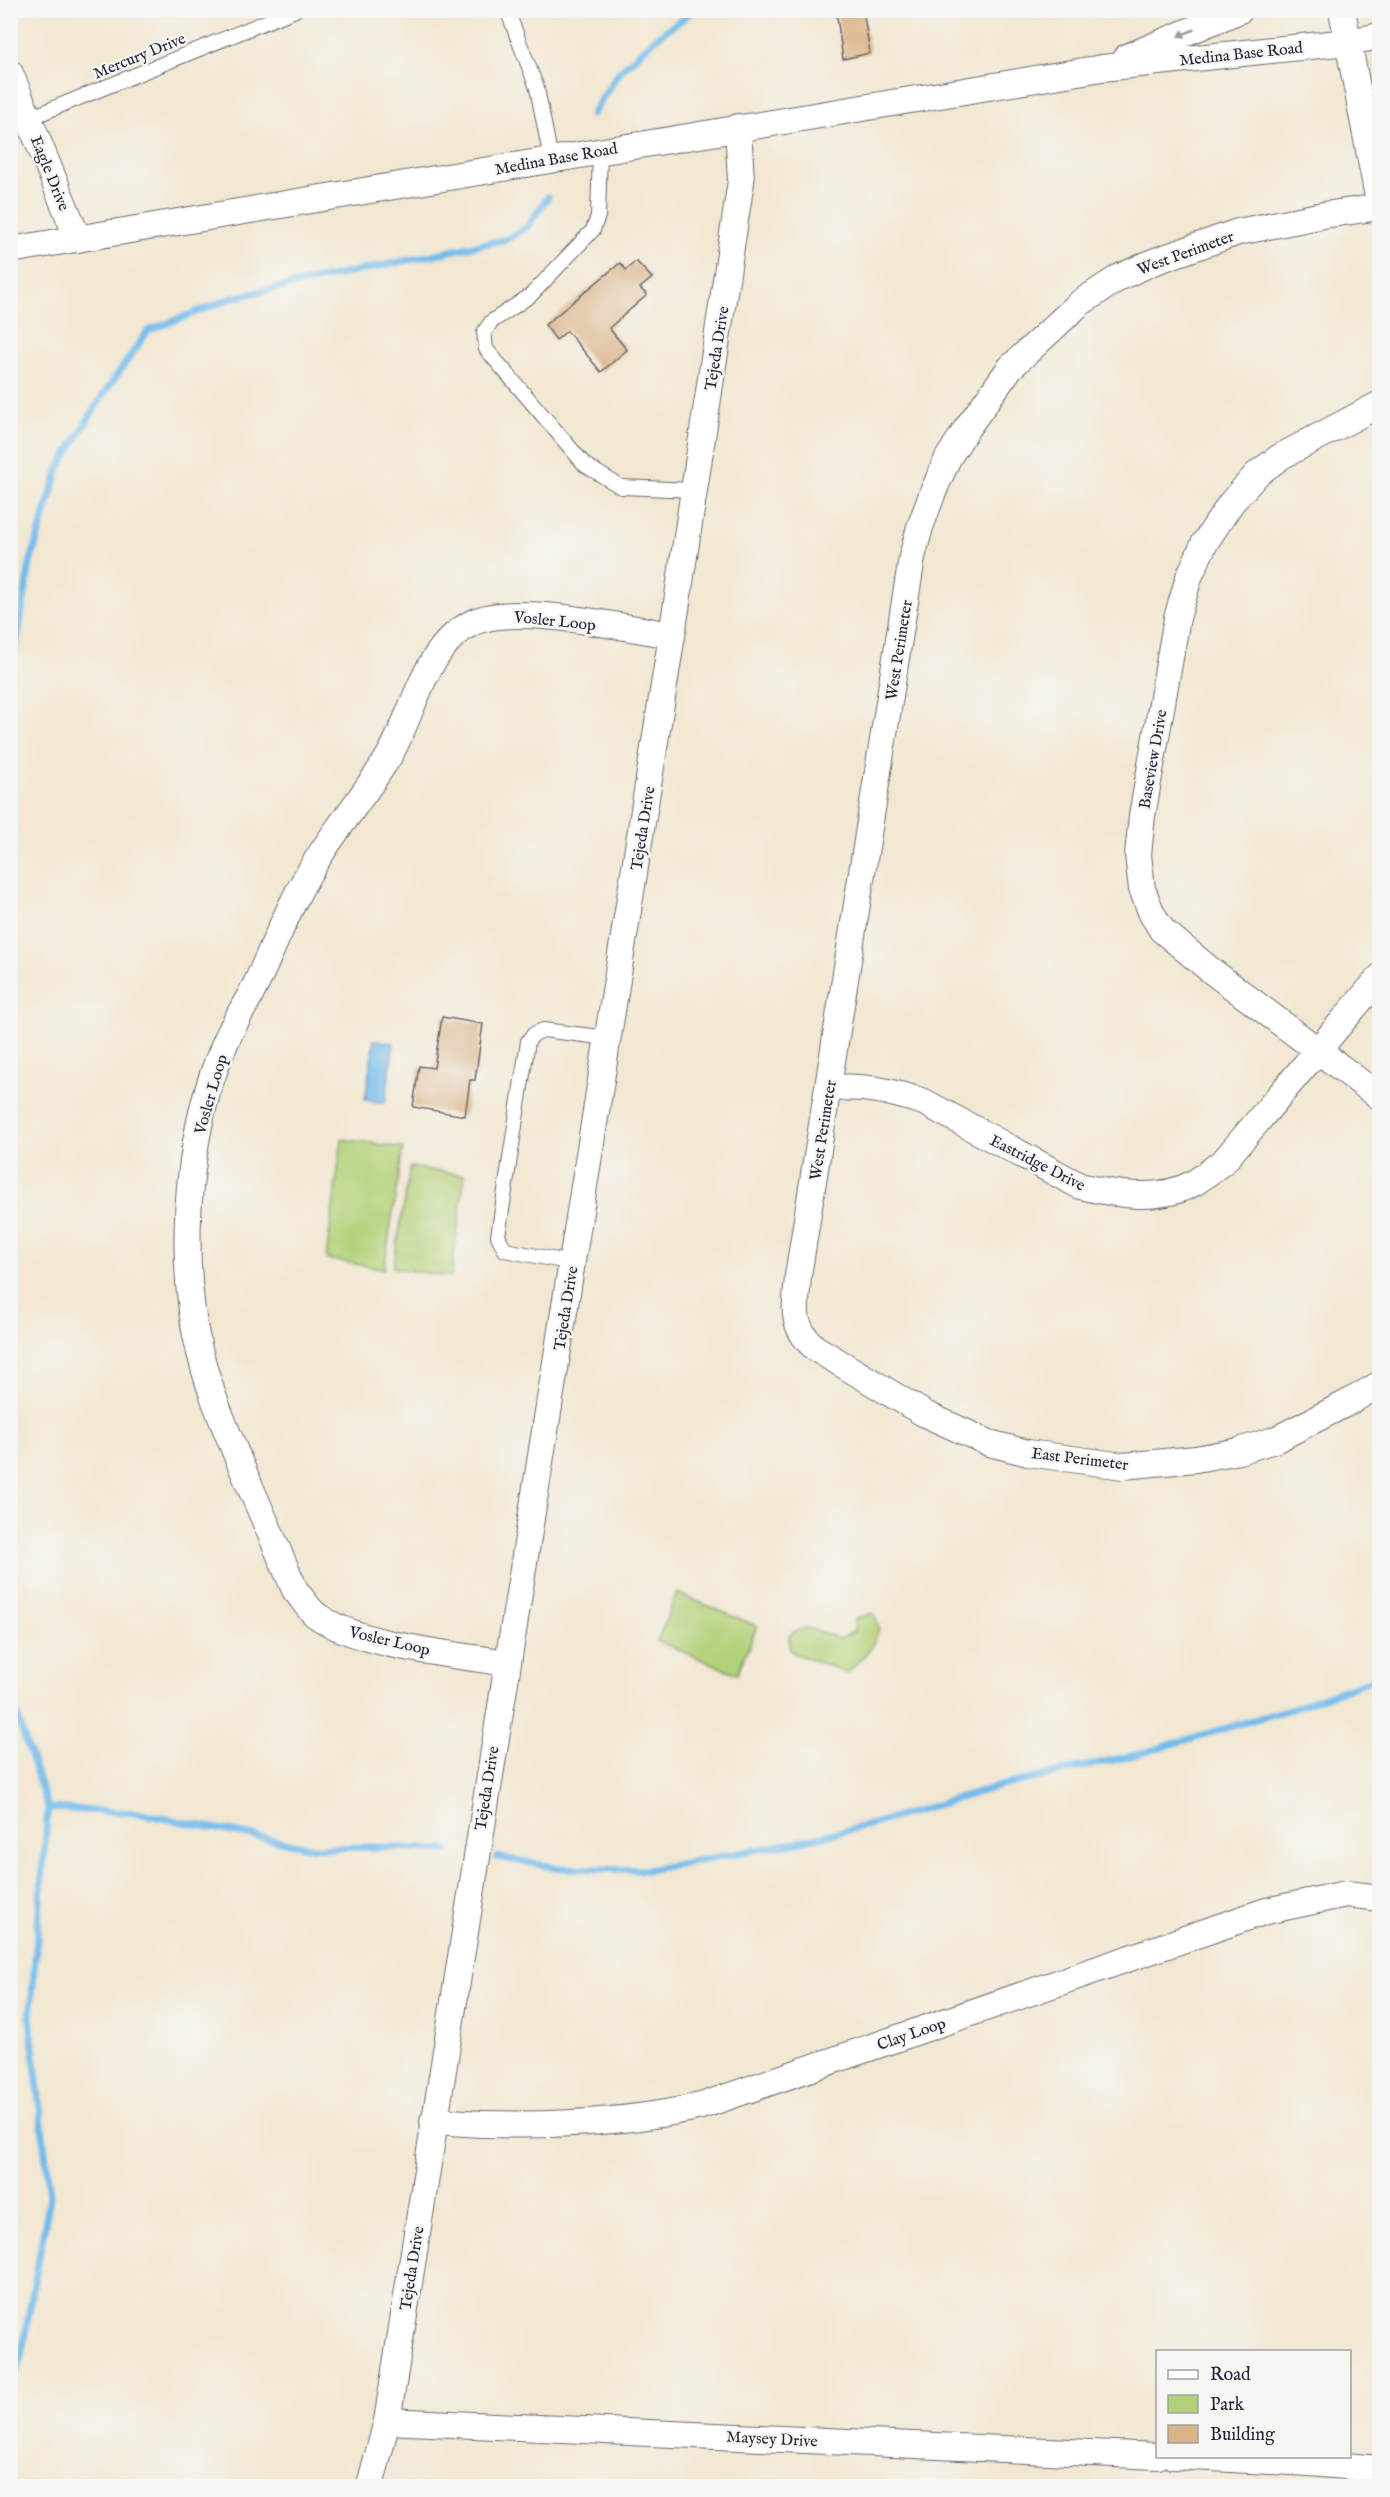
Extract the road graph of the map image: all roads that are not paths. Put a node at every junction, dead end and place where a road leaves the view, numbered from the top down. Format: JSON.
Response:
{"nodes":[{"id":1,"x":295,"y":10,"type":"edge"},
{"id":2,"x":507,"y":10,"type":"edge"},
{"id":3,"x":1240,"y":10,"type":"edge"},
{"id":4,"x":1342,"y":10,"type":"edge"},
{"id":5,"x":1380,"y":36,"type":"edge"},
{"id":6,"x":1348,"y":42,"type":"junction"},
{"id":7,"x":1102,"y":68,"type":"junction"},
{"id":8,"x":10,"y":73,"type":"edge"},
{"id":9,"x":19,"y":121,"type":"edge"},
{"id":10,"x":738,"y":127,"type":"junction"},
{"id":11,"x":600,"y":151,"type":"junction"},
{"id":12,"x":551,"y":159,"type":"junction"},
{"id":13,"x":1380,"y":207,"type":"edge"},
{"id":14,"x":78,"y":239,"type":"junction"},
{"id":15,"x":10,"y":250,"type":"edge"},
{"id":16,"x":1380,"y":404,"type":"edge"},
{"id":17,"x":694,"y":490,"type":"junction"},
{"id":18,"x":672,"y":635,"type":"junction"},
{"id":19,"x":1380,"y":977,"type":"edge"},
{"id":20,"x":608,"y":1038,"type":"junction"},
{"id":21,"x":1318,"y":1050,"type":"junction"},
{"id":22,"x":829,"y":1089,"type":"junction"},
{"id":23,"x":1380,"y":1097,"type":"edge"},
{"id":24,"x":573,"y":1263,"type":"junction"},
{"id":25,"x":823,"y":1353,"type":"joint"},
{"id":26,"x":1380,"y":1384,"type":"edge"},
{"id":27,"x":506,"y":1663,"type":"junction"},
{"id":28,"x":1380,"y":1898,"type":"edge"},
{"id":29,"x":433,"y":2121,"type":"junction"},
{"id":30,"x":387,"y":2421,"type":"junction"},
{"id":31,"x":1156,"y":2456,"type":"edge"},
{"id":32,"x":1196,"y":2458,"type":"edge"},
{"id":33,"x":1380,"y":2469,"type":"edge"},
{"id":34,"x":370,"y":2487,"type":"edge"}],
"edges":[{"from":1,"to":9,"type":"lane","name":"Mercury Drive"},
{"from":2,"to":12,"type":"lane"},
{"from":3,"to":7,"type":"street","name":"Medina Base Road","one_way":true},
{"from":4,"to":6,"type":"street"},
{"from":5,"to":6,"type":"street","name":"Medina Base Road"},
{"from":6,"to":7,"type":"street","name":"Medina Base Road"},
{"from":6,"to":13,"type":"street"},
{"from":7,"to":10,"type":"street","name":"Medina Base Road"},
{"from":8,"to":9,"type":"street","name":"Eagle Drive"},
{"from":9,"to":14,"type":"street","name":"Eagle Drive"},
{"from":10,"to":11,"type":"street","name":"Medina Base Road"},
{"from":10,"to":17,"type":"street","name":"Tejeda Drive"},
{"from":11,"to":12,"type":"street","name":"Medina Base Road"},
{"from":11,"to":17,"type":"lane"},
{"from":12,"to":14,"type":"street","name":"Medina Base Road"},
{"from":13,"to":22,"type":"street","name":"West Perimeter"},
{"from":14,"to":15,"type":"street","name":"Medina Base Road"},
{"from":16,"to":21,"type":"street","name":"Baseview Drive"},
{"from":17,"to":18,"type":"street","name":"Tejeda Drive"},
{"from":18,"to":20,"type":"street","name":"Tejeda Drive"},
{"from":18,"to":27,"type":"street","name":"Vosler Loop"},
{"from":19,"to":21,"type":"street","name":"Eastridge Drive"},
{"from":20,"to":24,"type":"street","name":"Tejeda Drive"},
{"from":20,"to":24,"type":"lane"},
{"from":21,"to":22,"type":"street","name":"Eastridge Drive"},
{"from":21,"to":23,"type":"street","name":"Baseview Drive"},
{"from":22,"to":25,"type":"street","name":"West Perimeter"},
{"from":24,"to":27,"type":"street","name":"Tejeda Drive"},
{"from":25,"to":26,"type":"street","name":"East Perimeter"},
{"from":27,"to":29,"type":"street","name":"Tejeda Drive"},
{"from":28,"to":29,"type":"street","name":"Clay Loop"},
{"from":29,"to":30,"type":"street","name":"Tejeda Drive"},
{"from":30,"to":31,"type":"street","name":"Maysey Drive"},
{"from":30,"to":34,"type":"street","name":"Tejeda Drive"},
{"from":32,"to":33,"type":"street"}]}
